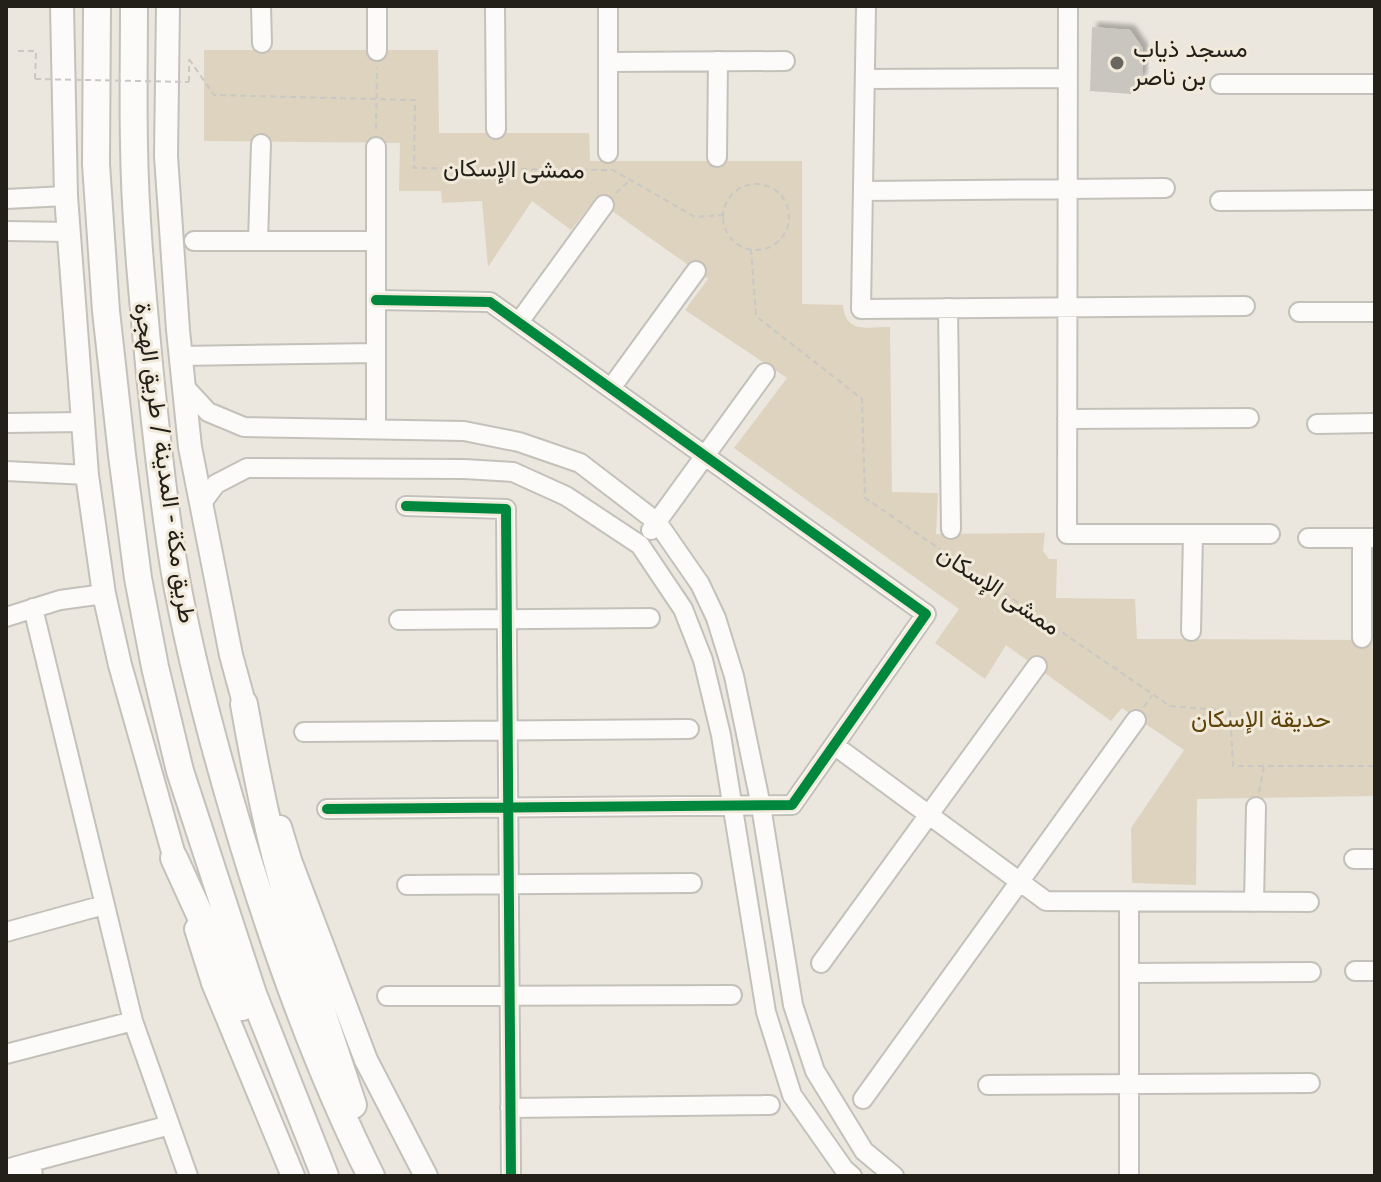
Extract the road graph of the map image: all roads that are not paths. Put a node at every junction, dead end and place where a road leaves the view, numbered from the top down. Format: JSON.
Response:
{"nodes":[{"id":1,"x":62,"y":6,"type":"edge"},
{"id":2,"x":97,"y":6,"type":"edge"},
{"id":3,"x":168,"y":6,"type":"edge"},
{"id":4,"x":261,"y":6,"type":"edge"},
{"id":5,"x":377,"y":6,"type":"edge"},
{"id":6,"x":495,"y":6,"type":"edge"},
{"id":7,"x":608,"y":6,"type":"edge"},
{"id":8,"x":866,"y":6,"type":"edge"},
{"id":9,"x":1068,"y":6,"type":"edge"},
{"id":10,"x":134,"y":11,"type":"edge"},
{"id":11,"x":262,"y":43,"type":"dead end"},
{"id":12,"x":377,"y":51,"type":"road end"},
{"id":13,"x":718,"y":61,"type":"junction"},
{"id":14,"x":785,"y":61,"type":"dead end"},
{"id":15,"x":608,"y":62,"type":"junction"},
{"id":16,"x":1067,"y":78,"type":"junction"},
{"id":17,"x":865,"y":79,"type":"junction"},
{"id":18,"x":1220,"y":84,"type":"dead end"},
{"id":19,"x":1375,"y":84,"type":"edge"},
{"id":20,"x":496,"y":129,"type":"dead end"},
{"id":21,"x":261,"y":144,"type":"dead end"},
{"id":22,"x":376,"y":147,"type":"road end"},
{"id":23,"x":608,"y":153,"type":"dead end"},
{"id":24,"x":717,"y":157,"type":"dead end"},
{"id":25,"x":1165,"y":188,"type":"dead end"},
{"id":26,"x":1067,"y":189,"type":"junction"},
{"id":27,"x":863,"y":191,"type":"junction"},
{"id":28,"x":66,"y":196,"type":"junction"},
{"id":29,"x":6,"y":199,"type":"edge"},
{"id":30,"x":1375,"y":200,"type":"edge"},
{"id":31,"x":1220,"y":201,"type":"dead end"},
{"id":32,"x":604,"y":205,"type":"road end"},
{"id":33,"x":6,"y":231,"type":"edge"},
{"id":34,"x":70,"y":232,"type":"junction"},
{"id":35,"x":194,"y":241,"type":"dead end"},
{"id":36,"x":258,"y":241,"type":"junction"},
{"id":37,"x":376,"y":241,"type":"junction"},
{"id":38,"x":696,"y":271,"type":"dead end"},
{"id":39,"x":376,"y":300,"type":"junction"},
{"id":40,"x":1245,"y":306,"type":"dead end"},
{"id":41,"x":1067,"y":307,"type":"junction"},
{"id":42,"x":948,"y":308,"type":"junction"},
{"id":43,"x":1299,"y":312,"type":"dead end"},
{"id":44,"x":1375,"y":312,"type":"edge"},
{"id":45,"x":519,"y":322,"type":"junction"},
{"id":46,"x":376,"y":353,"type":"junction"},
{"id":47,"x":180,"y":356,"type":"junction"},
{"id":48,"x":765,"y":373,"type":"dead end"},
{"id":49,"x":184,"y":386,"type":"junction"},
{"id":50,"x":611,"y":388,"type":"junction"},
{"id":51,"x":1249,"y":418,"type":"dead end"},
{"id":52,"x":1067,"y":419,"type":"junction"},
{"id":53,"x":82,"y":422,"type":"junction"},
{"id":54,"x":6,"y":423,"type":"edge"},
{"id":55,"x":1375,"y":423,"type":"edge"},
{"id":56,"x":1317,"y":424,"type":"dead end"},
{"id":57,"x":376,"y":429,"type":"junction"},
{"id":58,"x":705,"y":455,"type":"junction"},
{"id":59,"x":6,"y":471,"type":"edge"},
{"id":60,"x":87,"y":475,"type":"junction"},
{"id":61,"x":201,"y":504,"type":"junction"},
{"id":62,"x":406,"y":506,"type":"dead end"},
{"id":63,"x":657,"y":522,"type":"junction"},
{"id":64,"x":951,"y":529,"type":"dead end"},
{"id":65,"x":1193,"y":534,"type":"junction"},
{"id":66,"x":1270,"y":534,"type":"dead end"},
{"id":67,"x":1308,"y":538,"type":"dead end"},
{"id":68,"x":1369,"y":538,"type":"edge"},
{"id":69,"x":640,"y":545,"type":"junction"},
{"id":70,"x":104,"y":594,"type":"junction"},
{"id":71,"x":33,"y":608,"type":"junction"},
{"id":72,"x":6,"y":617,"type":"edge"},
{"id":73,"x":650,"y":618,"type":"dead end"},
{"id":74,"x":507,"y":619,"type":"junction"},
{"id":75,"x":399,"y":620,"type":"dead end"},
{"id":76,"x":1191,"y":631,"type":"dead end"},
{"id":77,"x":1362,"y":638,"type":"dead end"},
{"id":78,"x":1037,"y":666,"type":"dead end"},
{"id":79,"x":244,"y":704,"type":"junction"},
{"id":80,"x":1136,"y":720,"type":"dead end"},
{"id":81,"x":689,"y":729,"type":"dead end"},
{"id":82,"x":507,"y":730,"type":"junction"},
{"id":83,"x":304,"y":732,"type":"dead end"},
{"id":84,"x":834,"y":745,"type":"junction"},
{"id":85,"x":732,"y":805,"type":"junction"},
{"id":86,"x":761,"y":806,"type":"junction"},
{"id":87,"x":508,"y":807,"type":"junction"},
{"id":88,"x":1256,"y":807,"type":"road end"},
{"id":89,"x":327,"y":809,"type":"dead end"},
{"id":90,"x":929,"y":815,"type":"junction"},
{"id":91,"x":174,"y":858,"type":"junction"},
{"id":92,"x":1354,"y":859,"type":"dead end"},
{"id":93,"x":1375,"y":859,"type":"edge"},
{"id":94,"x":1019,"y":882,"type":"junction"},
{"id":95,"x":692,"y":883,"type":"dead end"},
{"id":96,"x":508,"y":884,"type":"junction"},
{"id":97,"x":407,"y":885,"type":"dead end"},
{"id":98,"x":1129,"y":902,"type":"junction"},
{"id":99,"x":1254,"y":902,"type":"junction"},
{"id":100,"x":1309,"y":902,"type":"dead end"},
{"id":101,"x":104,"y":905,"type":"junction"},
{"id":102,"x":6,"y":932,"type":"edge"},
{"id":103,"x":821,"y":963,"type":"dead end"},
{"id":104,"x":1355,"y":971,"type":"dead end"},
{"id":105,"x":1375,"y":971,"type":"edge"},
{"id":106,"x":1311,"y":972,"type":"dead end"},
{"id":107,"x":1129,"y":973,"type":"junction"},
{"id":108,"x":732,"y":995,"type":"dead end"},
{"id":109,"x":387,"y":996,"type":"dead end"},
{"id":110,"x":509,"y":996,"type":"junction"},
{"id":111,"x":133,"y":1021,"type":"junction"},
{"id":112,"x":6,"y":1054,"type":"edge"},
{"id":113,"x":1310,"y":1083,"type":"dead end"},
{"id":114,"x":1129,"y":1084,"type":"junction"},
{"id":115,"x":988,"y":1085,"type":"dead end"},
{"id":116,"x":863,"y":1099,"type":"dead end"},
{"id":117,"x":770,"y":1105,"type":"dead end"},
{"id":118,"x":510,"y":1108,"type":"junction"},
{"id":119,"x":170,"y":1125,"type":"junction"},
{"id":120,"x":307,"y":1133,"type":"junction"},
{"id":121,"x":864,"y":1151,"type":"junction"},
{"id":122,"x":6,"y":1169,"type":"edge"},
{"id":123,"x":32,"y":1169,"type":"edge"},
{"id":124,"x":844,"y":1174,"type":"edge"},
{"id":125,"x":188,"y":1176,"type":"edge"},
{"id":126,"x":293,"y":1176,"type":"edge"},
{"id":127,"x":325,"y":1176,"type":"edge"},
{"id":128,"x":371,"y":1176,"type":"edge"},
{"id":129,"x":379,"y":1176,"type":"edge"},
{"id":130,"x":426,"y":1176,"type":"edge"},
{"id":131,"x":511,"y":1176,"type":"edge"},
{"id":132,"x":894,"y":1176,"type":"edge"},
{"id":133,"x":1129,"y":1176,"type":"edge"}],
"edges":[{"from":1,"to":28,"type":"main road"},
{"from":2,"to":120,"type":"highway","name":"طريق مكة - المدينة / طريق الهجرة"},
{"from":3,"to":47,"type":"main road"},
{"from":4,"to":11,"type":"street"},
{"from":5,"to":12,"type":"street"},
{"from":6,"to":20,"type":"street"},
{"from":7,"to":15,"type":"street"},
{"from":8,"to":17,"type":"street"},
{"from":9,"to":16,"type":"street"},
{"from":10,"to":128,"type":"highway","name":"طريق مكة - المدينة / طريق الهجرة"},
{"from":13,"to":14,"type":"street"},
{"from":13,"to":15,"type":"street"},
{"from":13,"to":24,"type":"street"},
{"from":15,"to":23,"type":"street"},
{"from":16,"to":17,"type":"street"},
{"from":16,"to":26,"type":"street"},
{"from":17,"to":27,"type":"street"},
{"from":18,"to":19,"type":"street"},
{"from":21,"to":36,"type":"street"},
{"from":22,"to":37,"type":"street"},
{"from":25,"to":26,"type":"street"},
{"from":26,"to":27,"type":"street"},
{"from":26,"to":41,"type":"street"},
{"from":27,"to":42,"type":"street"},
{"from":28,"to":29,"type":"street"},
{"from":28,"to":34,"type":"main road"},
{"from":30,"to":31,"type":"street"},
{"from":32,"to":45,"type":"street"},
{"from":33,"to":34,"type":"street"},
{"from":34,"to":53,"type":"main road"},
{"from":35,"to":36,"type":"street"},
{"from":36,"to":37,"type":"street"},
{"from":37,"to":39,"type":"street"},
{"from":38,"to":50,"type":"street"},
{"from":39,"to":45,"type":"street"},
{"from":39,"to":46,"type":"street"},
{"from":40,"to":41,"type":"street"},
{"from":41,"to":42,"type":"street"},
{"from":41,"to":52,"type":"street"},
{"from":42,"to":64,"type":"street"},
{"from":43,"to":44,"type":"street"},
{"from":45,"to":50,"type":"street"},
{"from":46,"to":47,"type":"street"},
{"from":46,"to":57,"type":"street"},
{"from":47,"to":49,"type":"main road"},
{"from":48,"to":58,"type":"street"},
{"from":49,"to":57,"type":"street"},
{"from":49,"to":61,"type":"main road"},
{"from":50,"to":58,"type":"street"},
{"from":51,"to":52,"type":"street"},
{"from":52,"to":65,"type":"street"},
{"from":53,"to":54,"type":"street"},
{"from":53,"to":60,"type":"main road"},
{"from":55,"to":56,"type":"street"},
{"from":57,"to":63,"type":"street"},
{"from":58,"to":63,"type":"street"},
{"from":58,"to":84,"type":"street"},
{"from":59,"to":60,"type":"street"},
{"from":60,"to":70,"type":"main road"},
{"from":61,"to":69,"type":"street"},
{"from":61,"to":79,"type":"main road"},
{"from":62,"to":74,"type":"street"},
{"from":63,"to":69,"type":"street"},
{"from":63,"to":86,"type":"street"},
{"from":65,"to":66,"type":"street"},
{"from":65,"to":76,"type":"street"},
{"from":67,"to":68,"type":"street"},
{"from":68,"to":77,"type":"street"},
{"from":69,"to":85,"type":"street"},
{"from":70,"to":71,"type":"street"},
{"from":70,"to":91,"type":"main road"},
{"from":71,"to":72,"type":"street"},
{"from":71,"to":101,"type":"street"},
{"from":73,"to":74,"type":"street"},
{"from":74,"to":75,"type":"street"},
{"from":74,"to":82,"type":"street"},
{"from":78,"to":90,"type":"street"},
{"from":79,"to":129,"type":"highway"},
{"from":79,"to":130,"type":"main road"},
{"from":80,"to":94,"type":"street"},
{"from":81,"to":82,"type":"street"},
{"from":82,"to":83,"type":"street"},
{"from":82,"to":87,"type":"street"},
{"from":84,"to":86,"type":"street"},
{"from":84,"to":90,"type":"street"},
{"from":85,"to":86,"type":"street"},
{"from":85,"to":87,"type":"street"},
{"from":85,"to":124,"type":"street"},
{"from":86,"to":121,"type":"street"},
{"from":87,"to":89,"type":"street"},
{"from":87,"to":96,"type":"street"},
{"from":88,"to":99,"type":"street"},
{"from":90,"to":94,"type":"street"},
{"from":90,"to":103,"type":"street"},
{"from":91,"to":120,"type":"highway"},
{"from":91,"to":126,"type":"main road"},
{"from":92,"to":93,"type":"street"},
{"from":94,"to":98,"type":"street"},
{"from":94,"to":116,"type":"street"},
{"from":95,"to":96,"type":"street"},
{"from":96,"to":97,"type":"street"},
{"from":96,"to":110,"type":"street"},
{"from":98,"to":99,"type":"street"},
{"from":98,"to":107,"type":"street"},
{"from":99,"to":100,"type":"street"},
{"from":101,"to":102,"type":"street"},
{"from":101,"to":111,"type":"street"},
{"from":104,"to":105,"type":"street"},
{"from":106,"to":107,"type":"street"},
{"from":107,"to":114,"type":"street"},
{"from":108,"to":110,"type":"street"},
{"from":109,"to":110,"type":"street"},
{"from":110,"to":118,"type":"street"},
{"from":111,"to":112,"type":"street"},
{"from":111,"to":119,"type":"street"},
{"from":113,"to":114,"type":"street"},
{"from":114,"to":115,"type":"street"},
{"from":114,"to":133,"type":"street"},
{"from":117,"to":118,"type":"street"},
{"from":118,"to":131,"type":"street"},
{"from":119,"to":123,"type":"street"},
{"from":119,"to":125,"type":"street"},
{"from":120,"to":127,"type":"highway","name":"طريق مكة - المدينة / طريق الهجرة"},
{"from":121,"to":124,"type":"street"},
{"from":121,"to":132,"type":"street"},
{"from":122,"to":123,"type":"street"}]}
